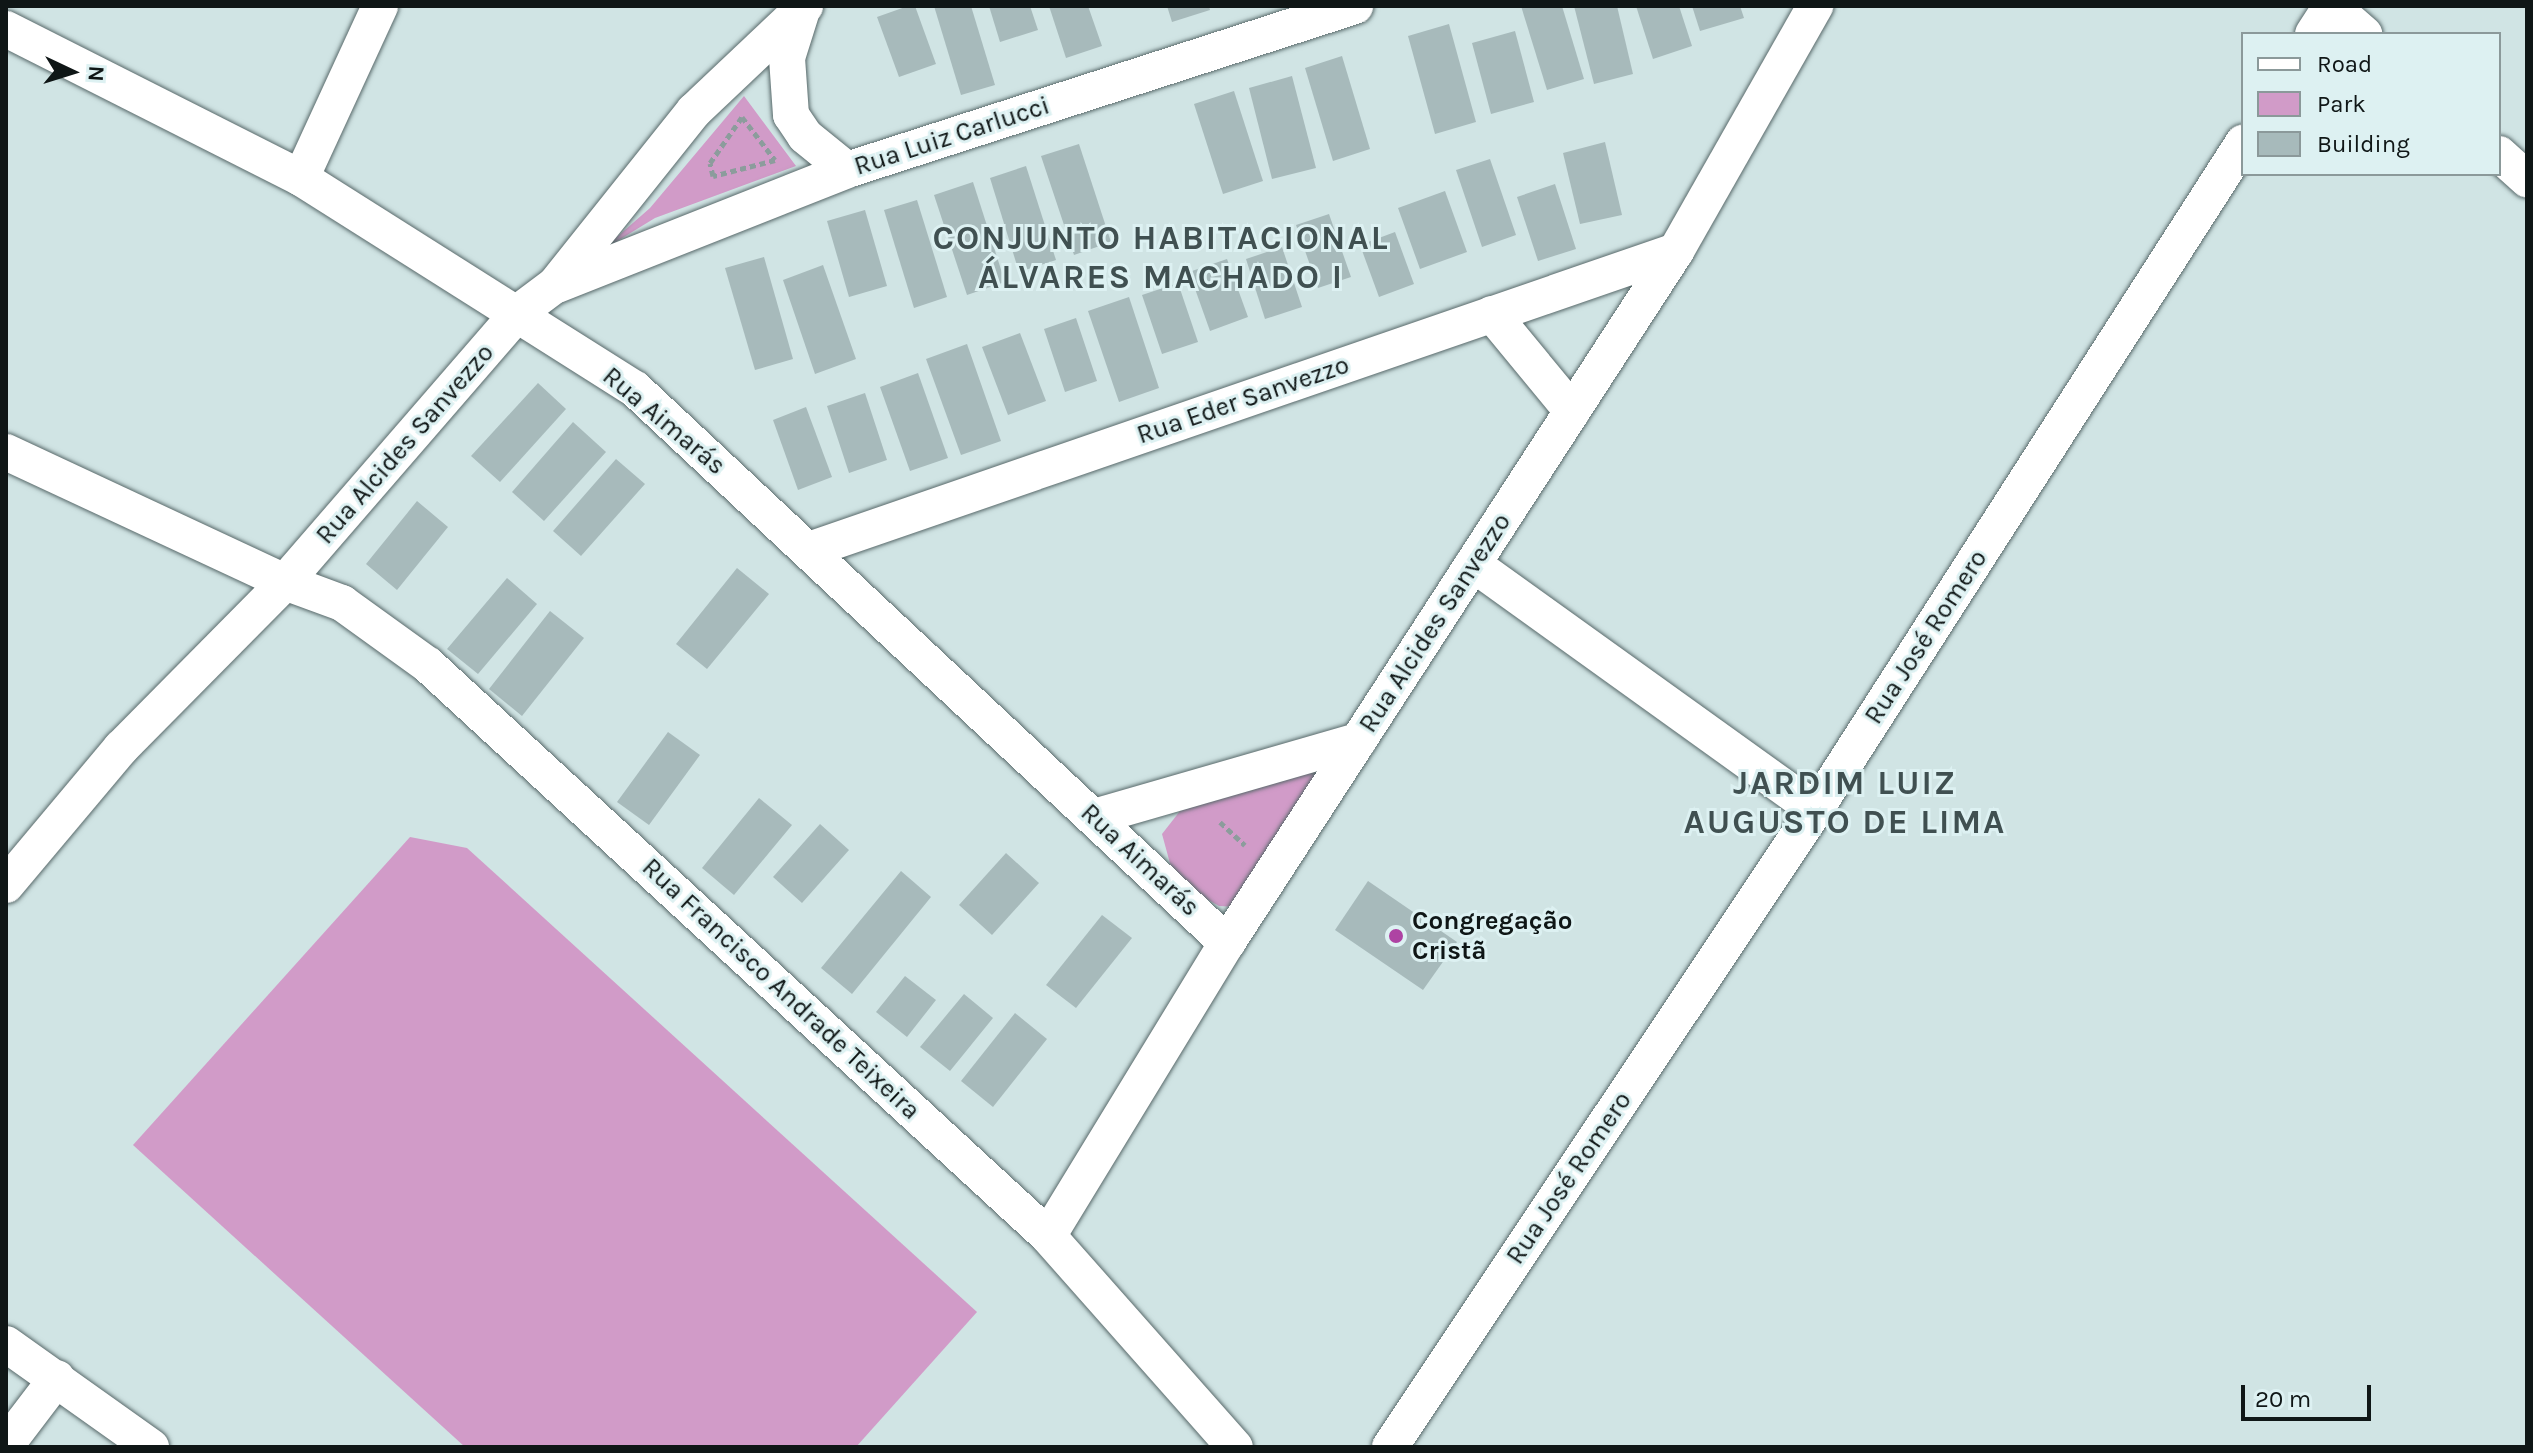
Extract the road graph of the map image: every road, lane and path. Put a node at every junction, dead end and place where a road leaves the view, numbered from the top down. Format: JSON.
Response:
{"nodes":[{"id":1,"x":380,"y":6,"type":"edge"},
{"id":2,"x":1355,"y":6,"type":"edge"},
{"id":3,"x":1815,"y":6,"type":"edge"},
{"id":4,"x":2331,"y":6,"type":"edge"},
{"id":5,"x":804,"y":7,"type":"edge"},
{"id":6,"x":6,"y":29,"type":"edge"},
{"id":7,"x":2314,"y":32,"type":"edge"},
{"id":8,"x":2362,"y":32,"type":"edge"},
{"id":9,"x":742,"y":117,"type":"joint"},
{"id":10,"x":2241,"y":146,"type":"edge"},
{"id":11,"x":2501,"y":156,"type":"edge"},
{"id":12,"x":847,"y":170,"type":"junction"},
{"id":13,"x":301,"y":178,"type":"junction"},
{"id":14,"x":2527,"y":179,"type":"edge"},
{"id":15,"x":1676,"y":251,"type":"junction"},
{"id":16,"x":555,"y":285,"type":"junction"},
{"id":17,"x":519,"y":312,"type":"junction"},
{"id":18,"x":1492,"y":314,"type":"junction"},
{"id":19,"x":1572,"y":411,"type":"junction"},
{"id":20,"x":6,"y":452,"type":"edge"},
{"id":21,"x":809,"y":550,"type":"junction"},
{"id":22,"x":1473,"y":564,"type":"junction"},
{"id":23,"x":285,"y":582,"type":"junction"},
{"id":24,"x":1358,"y":741,"type":"junction"},
{"id":25,"x":1187,"y":791,"type":"junction"},
{"id":26,"x":1815,"y":810,"type":"junction"},
{"id":27,"x":1094,"y":817,"type":"junction"},
{"id":28,"x":1273,"y":871,"type":"junction"},
{"id":29,"x":6,"y":885,"type":"edge"},
{"id":30,"x":1227,"y":943,"type":"junction"},
{"id":31,"x":1048,"y":1236,"type":"junction"},
{"id":32,"x":6,"y":1344,"type":"edge"},
{"id":33,"x":57,"y":1378,"type":"junction"},
{"id":34,"x":6,"y":1445,"type":"edge"},
{"id":35,"x":151,"y":1447,"type":"edge"},
{"id":36,"x":1235,"y":1447,"type":"edge"},
{"id":37,"x":1390,"y":1447,"type":"edge"}],
"edges":[{"from":1,"to":13,"type":"street"},
{"from":2,"to":12,"type":"street","name":"Rua Luiz Carlucci"},
{"from":3,"to":15,"type":"street","name":"Rua Alcides Sanvezzo"},
{"from":4,"to":7,"type":"street"},
{"from":4,"to":8,"type":"street"},
{"from":5,"to":12,"type":"street"},
{"from":5,"to":16,"type":"street","name":"Rua Alcides Sanvezzo"},
{"from":6,"to":13,"type":"street","name":"Rua Aimarás"},
{"from":9,"to":9,"type":"path"},
{"from":10,"to":26,"type":"street","name":"Rua José Romero"},
{"from":11,"to":14,"type":"street"},
{"from":12,"to":16,"type":"street","name":"Rua Luiz Carlucci"},
{"from":13,"to":17,"type":"street","name":"Rua Aimarás"},
{"from":15,"to":18,"type":"street","name":"Rua Eder Sanvezzo"},
{"from":15,"to":19,"type":"street","name":"Rua Alcides Sanvezzo"},
{"from":16,"to":17,"type":"street","name":"Rua Alcides Sanvezzo"},
{"from":17,"to":21,"type":"street","name":"Rua Aimarás"},
{"from":17,"to":23,"type":"street","name":"Rua Alcides Sanvezzo"},
{"from":18,"to":19,"type":"street"},
{"from":18,"to":21,"type":"street","name":"Rua Eder Sanvezzo"},
{"from":19,"to":22,"type":"street","name":"Rua Alcides Sanvezzo"},
{"from":20,"to":23,"type":"street","name":"Rua Francisco Andrade Teixeira"},
{"from":21,"to":27,"type":"street","name":"Rua Aimarás"},
{"from":22,"to":24,"type":"street","name":"Rua Alcides Sanvezzo"},
{"from":22,"to":26,"type":"street"},
{"from":23,"to":29,"type":"street","name":"Rua Alcides Sanvezzo"},
{"from":23,"to":31,"type":"street","name":"Rua Francisco Andrade Teixeira"},
{"from":24,"to":25,"type":"street"},
{"from":24,"to":28,"type":"street","name":"Rua Alcides Sanvezzo"},
{"from":25,"to":27,"type":"street"},
{"from":25,"to":28,"type":"path"},
{"from":26,"to":37,"type":"street","name":"Rua José Romero"},
{"from":27,"to":30,"type":"street","name":"Rua Aimarás"},
{"from":28,"to":30,"type":"street","name":"Rua Alcides Sanvezzo"},
{"from":30,"to":31,"type":"street","name":"Rua Alcides Sanvezzo"},
{"from":31,"to":36,"type":"street","name":"Rua Francisco Andrade Teixeira"},
{"from":32,"to":33,"type":"street"},
{"from":33,"to":34,"type":"street"},
{"from":33,"to":35,"type":"street"}]}
